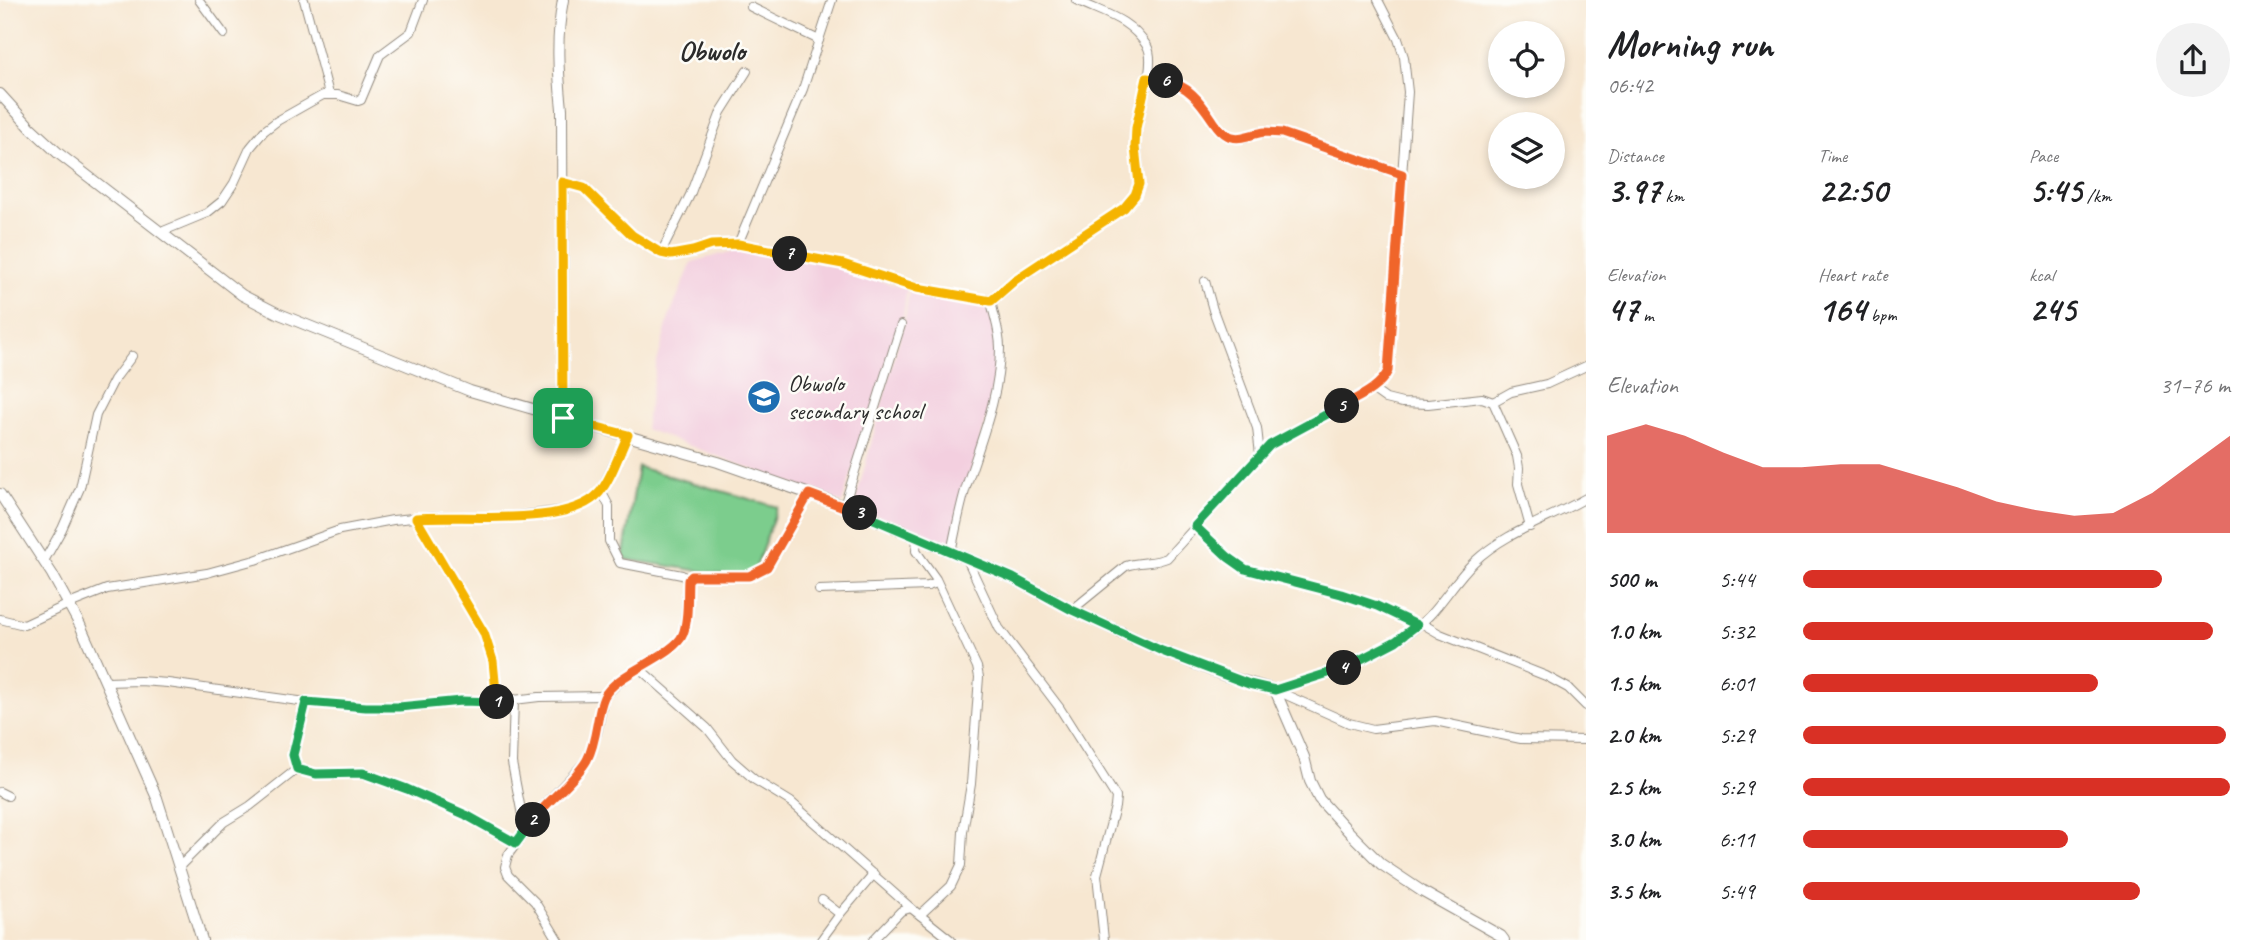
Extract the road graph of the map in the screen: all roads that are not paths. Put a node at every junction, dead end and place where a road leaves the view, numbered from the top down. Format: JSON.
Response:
{"nodes":[{"id":1,"x":199,"y":0,"type":"edge"},
{"id":2,"x":304,"y":0,"type":"edge"},
{"id":3,"x":423,"y":0,"type":"edge"},
{"id":4,"x":564,"y":0,"type":"edge"},
{"id":5,"x":832,"y":0,"type":"edge"},
{"id":6,"x":1076,"y":0,"type":"edge"},
{"id":7,"x":1378,"y":0,"type":"edge"},
{"id":8,"x":751,"y":7,"type":"dead end"},
{"id":9,"x":224,"y":34,"type":"dead end"},
{"id":10,"x":819,"y":40,"type":"junction"},
{"id":11,"x":747,"y":71,"type":"dead end"},
{"id":12,"x":1147,"y":78,"type":"junction"},
{"id":13,"x":0,"y":94,"type":"edge"},
{"id":14,"x":329,"y":94,"type":"junction"},
{"id":15,"x":1402,"y":174,"type":"junction"},
{"id":16,"x":562,"y":182,"type":"junction"},
{"id":17,"x":161,"y":232,"type":"junction"},
{"id":18,"x":738,"y":244,"type":"junction"},
{"id":19,"x":661,"y":253,"type":"junction"},
{"id":20,"x":1205,"y":281,"type":"dead end"},
{"id":21,"x":991,"y":301,"type":"junction"},
{"id":22,"x":901,"y":326,"type":"dead end"},
{"id":23,"x":132,"y":356,"type":"dead end"},
{"id":24,"x":1586,"y":366,"type":"edge"},
{"id":25,"x":1372,"y":389,"type":"junction"},
{"id":26,"x":1493,"y":402,"type":"junction"},
{"id":27,"x":563,"y":418,"type":"junction"},
{"id":28,"x":628,"y":435,"type":"junction"},
{"id":29,"x":1260,"y":455,"type":"junction"},
{"id":30,"x":601,"y":491,"type":"junction"},
{"id":31,"x":0,"y":494,"type":"edge"},
{"id":32,"x":809,"y":494,"type":"junction"},
{"id":33,"x":1586,"y":498,"type":"edge"},
{"id":34,"x":844,"y":506,"type":"junction"},
{"id":35,"x":416,"y":518,"type":"junction"},
{"id":36,"x":1195,"y":526,"type":"junction"},
{"id":37,"x":1530,"y":527,"type":"junction"},
{"id":38,"x":917,"y":537,"type":"junction"},
{"id":39,"x":951,"y":552,"type":"junction"},
{"id":40,"x":967,"y":559,"type":"junction"},
{"id":41,"x":44,"y":561,"type":"junction"},
{"id":42,"x":688,"y":580,"type":"junction"},
{"id":43,"x":937,"y":583,"type":"junction"},
{"id":44,"x":819,"y":590,"type":"dead end"},
{"id":45,"x":69,"y":604,"type":"junction"},
{"id":46,"x":1072,"y":610,"type":"junction"},
{"id":47,"x":0,"y":619,"type":"edge"},
{"id":48,"x":1419,"y":624,"type":"junction"},
{"id":49,"x":639,"y":668,"type":"junction"},
{"id":50,"x":106,"y":682,"type":"junction"},
{"id":51,"x":1275,"y":690,"type":"junction"},
{"id":52,"x":604,"y":696,"type":"junction"},
{"id":53,"x":514,"y":699,"type":"junction"},
{"id":54,"x":306,"y":702,"type":"junction"},
{"id":55,"x":497,"y":702,"type":"junction"},
{"id":56,"x":1586,"y":706,"type":"edge"},
{"id":57,"x":1586,"y":740,"type":"edge"},
{"id":58,"x":297,"y":769,"type":"junction"},
{"id":59,"x":525,"y":831,"type":"junction"},
{"id":60,"x":516,"y":843,"type":"junction"},
{"id":61,"x":180,"y":866,"type":"junction"},
{"id":62,"x":874,"y":874,"type":"junction"},
{"id":63,"x":821,"y":900,"type":"dead end"},
{"id":64,"x":911,"y":908,"type":"junction"},
{"id":65,"x":840,"y":914,"type":"junction"},
{"id":66,"x":920,"y":915,"type":"junction"},
{"id":67,"x":202,"y":940,"type":"edge"},
{"id":68,"x":558,"y":940,"type":"edge"},
{"id":69,"x":821,"y":940,"type":"edge"},
{"id":70,"x":873,"y":940,"type":"edge"},
{"id":71,"x":951,"y":940,"type":"edge"},
{"id":72,"x":1104,"y":940,"type":"edge"},
{"id":73,"x":1504,"y":940,"type":"edge"}],
"edges":[{"from":1,"to":9,"type":"street"},
{"from":2,"to":14,"type":"street"},
{"from":3,"to":14,"type":"street"},
{"from":4,"to":16,"type":"street"},
{"from":5,"to":10,"type":"street"},
{"from":6,"to":12,"type":"street"},
{"from":7,"to":15,"type":"street"},
{"from":8,"to":10,"type":"street"},
{"from":10,"to":18,"type":"street"},
{"from":11,"to":19,"type":"street"},
{"from":12,"to":15,"type":"street"},
{"from":12,"to":21,"type":"street"},
{"from":13,"to":17,"type":"street"},
{"from":14,"to":17,"type":"street"},
{"from":15,"to":25,"type":"street"},
{"from":16,"to":19,"type":"street"},
{"from":16,"to":27,"type":"street"},
{"from":17,"to":27,"type":"street"},
{"from":18,"to":19,"type":"street"},
{"from":18,"to":21,"type":"street"},
{"from":20,"to":29,"type":"street"},
{"from":21,"to":39,"type":"street"},
{"from":22,"to":34,"type":"street"},
{"from":23,"to":41,"type":"street"},
{"from":24,"to":26,"type":"street"},
{"from":25,"to":26,"type":"street"},
{"from":25,"to":29,"type":"street"},
{"from":26,"to":37,"type":"street"},
{"from":27,"to":28,"type":"street"},
{"from":28,"to":30,"type":"street"},
{"from":28,"to":32,"type":"street"},
{"from":29,"to":36,"type":"street"},
{"from":30,"to":35,"type":"street"},
{"from":30,"to":42,"type":"street"},
{"from":31,"to":41,"type":"street"},
{"from":32,"to":34,"type":"street"},
{"from":32,"to":42,"type":"street"},
{"from":33,"to":37,"type":"street"},
{"from":34,"to":38,"type":"street"},
{"from":35,"to":45,"type":"street"},
{"from":35,"to":55,"type":"street"},
{"from":36,"to":46,"type":"street"},
{"from":36,"to":48,"type":"street"},
{"from":37,"to":48,"type":"street"},
{"from":38,"to":39,"type":"street"},
{"from":38,"to":43,"type":"street"},
{"from":39,"to":40,"type":"street"},
{"from":40,"to":46,"type":"street"},
{"from":40,"to":72,"type":"street"},
{"from":41,"to":45,"type":"street"},
{"from":42,"to":49,"type":"street"},
{"from":43,"to":44,"type":"street"},
{"from":43,"to":66,"type":"street"},
{"from":45,"to":47,"type":"street"},
{"from":45,"to":50,"type":"street"},
{"from":46,"to":51,"type":"street"},
{"from":48,"to":51,"type":"street"},
{"from":48,"to":56,"type":"street"},
{"from":49,"to":52,"type":"street"},
{"from":49,"to":62,"type":"street"},
{"from":50,"to":54,"type":"street"},
{"from":50,"to":61,"type":"street"},
{"from":51,"to":57,"type":"street"},
{"from":51,"to":73,"type":"street"},
{"from":52,"to":53,"type":"street"},
{"from":52,"to":59,"type":"street"},
{"from":53,"to":55,"type":"street"},
{"from":53,"to":59,"type":"street"},
{"from":54,"to":55,"type":"street"},
{"from":54,"to":58,"type":"street"},
{"from":58,"to":60,"type":"street"},
{"from":58,"to":61,"type":"street"},
{"from":59,"to":60,"type":"street"},
{"from":60,"to":68,"type":"street"},
{"from":61,"to":67,"type":"street"},
{"from":62,"to":64,"type":"street"},
{"from":62,"to":65,"type":"street"},
{"from":63,"to":65,"type":"street"},
{"from":64,"to":66,"type":"street"},
{"from":64,"to":70,"type":"street"},
{"from":65,"to":69,"type":"street"},
{"from":66,"to":71,"type":"street"}]}
